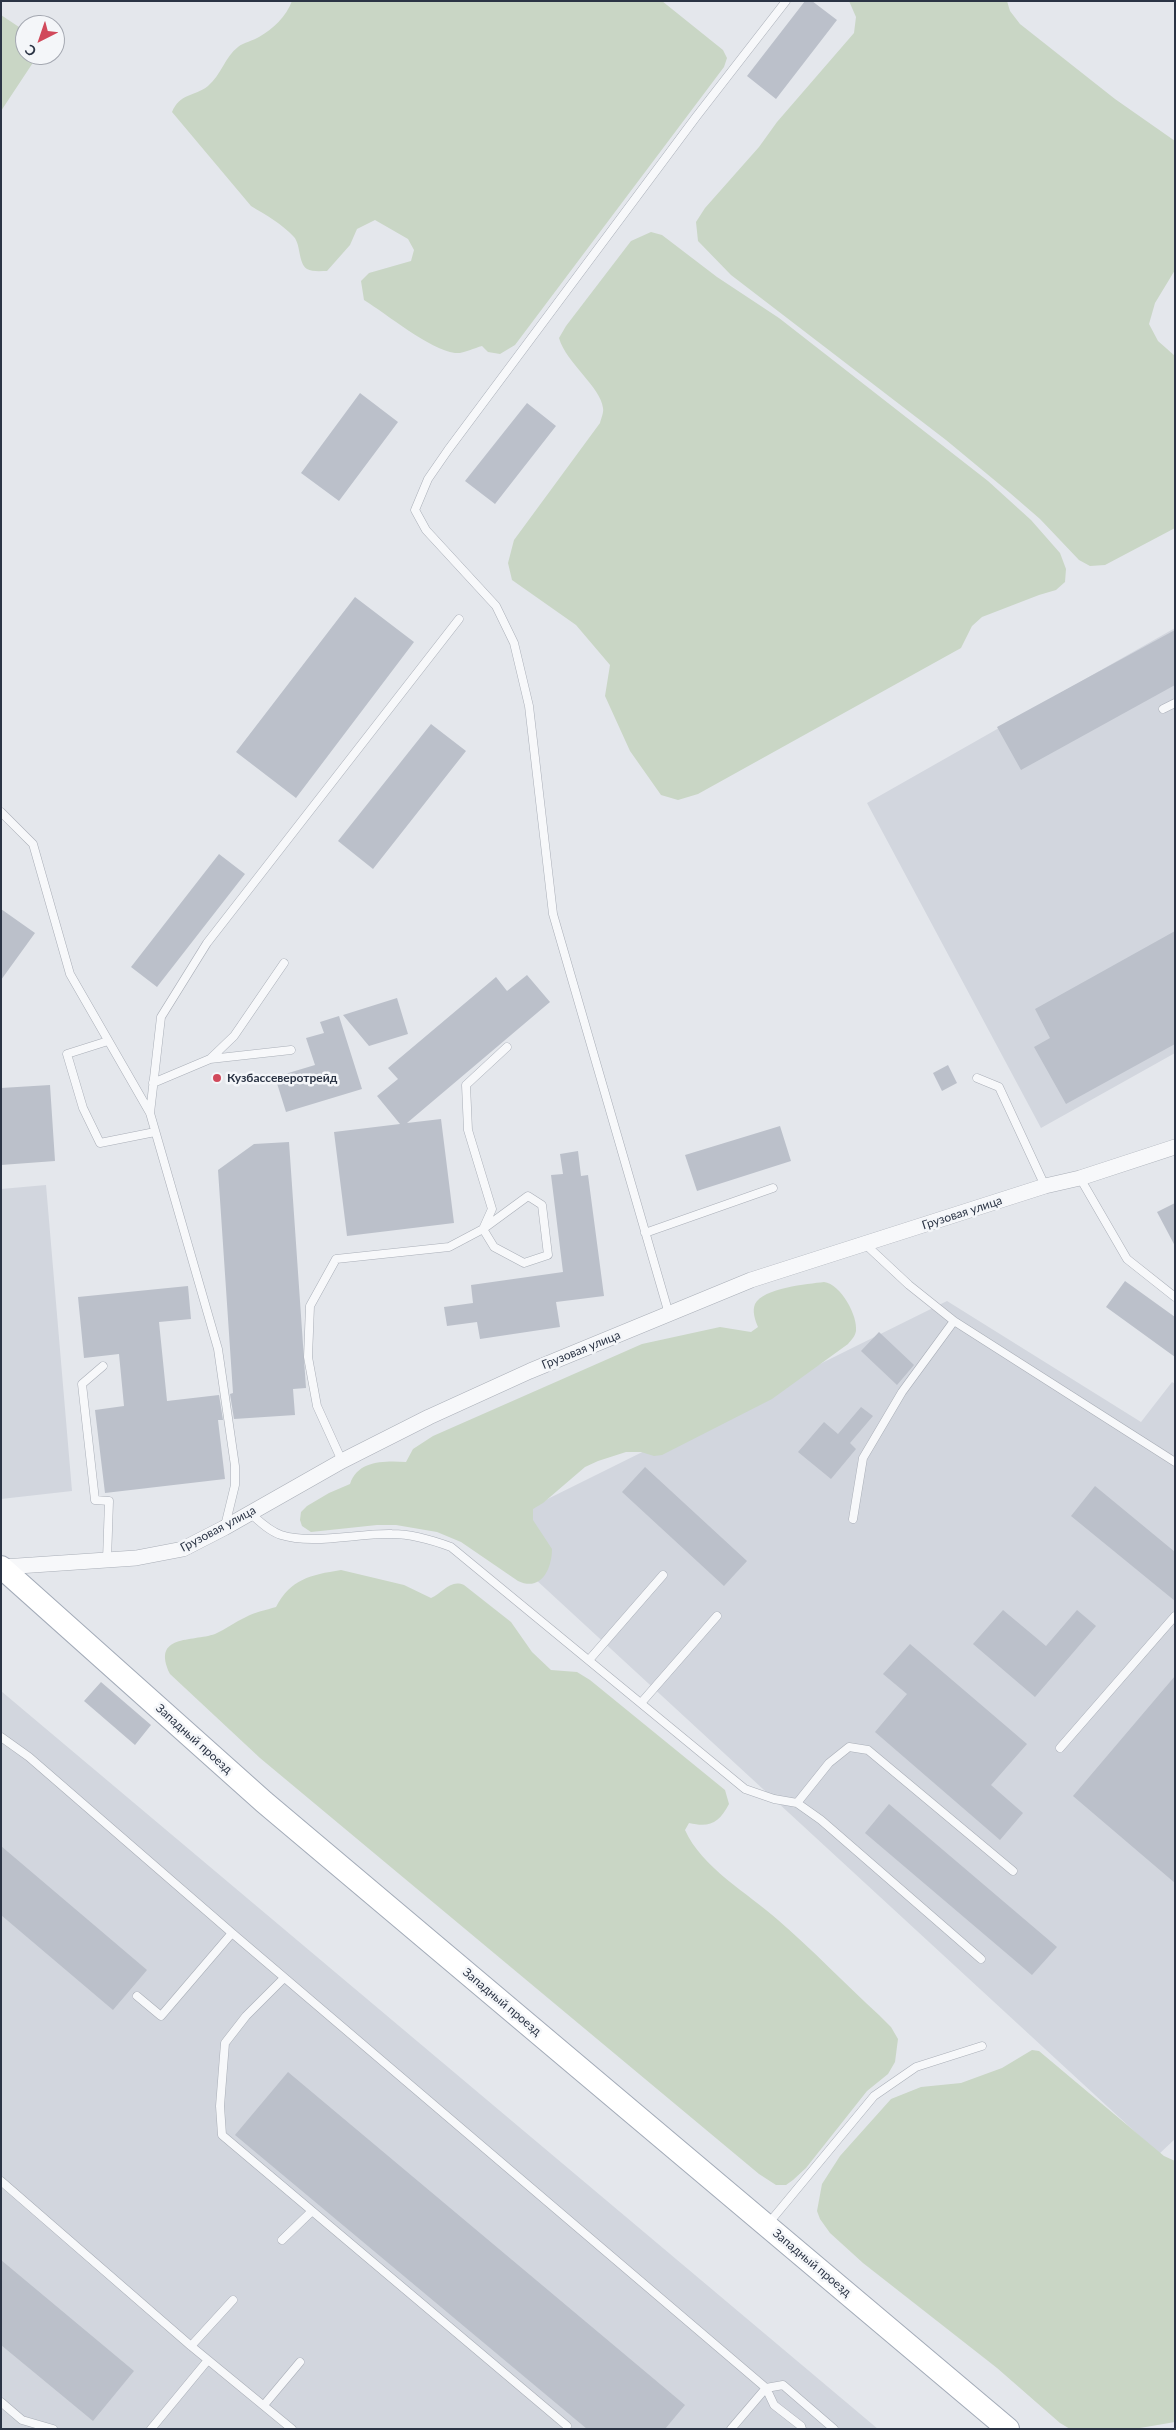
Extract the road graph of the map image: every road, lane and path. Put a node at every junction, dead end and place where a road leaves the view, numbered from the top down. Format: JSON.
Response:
{"nodes":[{"id":1,"x":786,"y":1,"type":"edge"},
{"id":2,"x":459,"y":619,"type":"dead end"},
{"id":3,"x":1175,"y":703,"type":"edge"},
{"id":4,"x":1163,"y":709,"type":"dead end"},
{"id":5,"x":1,"y":812,"type":"edge"},
{"id":6,"x":284,"y":963,"type":"dead end"},
{"id":7,"x":108,"y":1040,"type":"junction"},
{"id":8,"x":507,"y":1047,"type":"dead end"},
{"id":9,"x":291,"y":1050,"type":"dead end"},
{"id":10,"x":210,"y":1059,"type":"junction"},
{"id":11,"x":977,"y":1078,"type":"dead end"},
{"id":12,"x":153,"y":1083,"type":"junction"},
{"id":13,"x":150,"y":1113,"type":"junction"},
{"id":14,"x":155,"y":1132,"type":"junction"},
{"id":15,"x":1175,"y":1147,"type":"edge"},
{"id":16,"x":1080,"y":1178,"type":"junction"},
{"id":17,"x":1045,"y":1186,"type":"junction"},
{"id":18,"x":773,"y":1188,"type":"dead end"},
{"id":19,"x":483,"y":1229,"type":"junction"},
{"id":20,"x":645,"y":1233,"type":"junction"},
{"id":21,"x":865,"y":1244,"type":"junction"},
{"id":22,"x":1175,"y":1297,"type":"edge"},
{"id":23,"x":669,"y":1314,"type":"junction"},
{"id":24,"x":954,"y":1321,"type":"junction"},
{"id":25,"x":103,"y":1366,"type":"dead end"},
{"id":26,"x":342,"y":1461,"type":"junction"},
{"id":27,"x":1175,"y":1462,"type":"edge"},
{"id":28,"x":250,"y":1513,"type":"junction"},
{"id":29,"x":853,"y":1519,"type":"dead end"},
{"id":30,"x":224,"y":1528,"type":"junction"},
{"id":31,"x":107,"y":1560,"type":"junction"},
{"id":32,"x":2,"y":1567,"type":"edge"},
{"id":33,"x":663,"y":1575,"type":"dead end"},
{"id":34,"x":717,"y":1616,"type":"dead end"},
{"id":35,"x":1175,"y":1616,"type":"edge"},
{"id":36,"x":589,"y":1660,"type":"junction"},
{"id":37,"x":641,"y":1703,"type":"junction"},
{"id":38,"x":1,"y":1737,"type":"edge"},
{"id":39,"x":1060,"y":1748,"type":"dead end"},
{"id":40,"x":797,"y":1803,"type":"junction"},
{"id":41,"x":1013,"y":1871,"type":"dead end"},
{"id":42,"x":232,"y":1933,"type":"junction"},
{"id":43,"x":981,"y":1958,"type":"dead end"},
{"id":44,"x":284,"y":1978,"type":"junction"},
{"id":45,"x":136,"y":1996,"type":"dead end"},
{"id":46,"x":982,"y":2046,"type":"dead end"},
{"id":47,"x":1,"y":2181,"type":"edge"},
{"id":48,"x":312,"y":2212,"type":"junction"},
{"id":49,"x":766,"y":2225,"type":"junction"},
{"id":50,"x":282,"y":2240,"type":"dead end"},
{"id":51,"x":233,"y":2300,"type":"dead end"},
{"id":52,"x":191,"y":2346,"type":"junction"},
{"id":53,"x":208,"y":2360,"type":"junction"},
{"id":54,"x":300,"y":2362,"type":"dead end"},
{"id":55,"x":766,"y":2388,"type":"junction"},
{"id":56,"x":1,"y":2402,"type":"edge"},
{"id":57,"x":264,"y":2405,"type":"junction"},
{"id":58,"x":567,"y":2426,"type":"dead end"},
{"id":59,"x":53,"y":2429,"type":"edge"},
{"id":60,"x":151,"y":2429,"type":"edge"},
{"id":61,"x":292,"y":2429,"type":"edge"},
{"id":62,"x":732,"y":2429,"type":"edge"},
{"id":63,"x":802,"y":2429,"type":"edge"},
{"id":64,"x":834,"y":2429,"type":"edge"},
{"id":65,"x":1008,"y":2429,"type":"edge"}],
"edges":[{"from":1,"to":20,"type":"lane"},
{"from":2,"to":12,"type":"lane"},
{"from":3,"to":4,"type":"lane"},
{"from":5,"to":7,"type":"lane"},
{"from":6,"to":10,"type":"lane"},
{"from":7,"to":13,"type":"lane"},
{"from":7,"to":14,"type":"lane"},
{"from":8,"to":19,"type":"lane"},
{"from":9,"to":10,"type":"lane"},
{"from":10,"to":12,"type":"lane"},
{"from":11,"to":17,"type":"lane"},
{"from":12,"to":13,"type":"lane"},
{"from":13,"to":14,"type":"lane"},
{"from":14,"to":30,"type":"lane"},
{"from":15,"to":16,"type":"street","name":"Грузовая улица"},
{"from":16,"to":17,"type":"street","name":"Грузовая улица"},
{"from":16,"to":22,"type":"lane"},
{"from":17,"to":21,"type":"street","name":"Грузовая улица"},
{"from":18,"to":20,"type":"lane"},
{"from":19,"to":19,"type":"lane"},
{"from":19,"to":26,"type":"lane"},
{"from":20,"to":23,"type":"lane"},
{"from":21,"to":23,"type":"street","name":"Грузовая улица"},
{"from":21,"to":24,"type":"lane"},
{"from":23,"to":26,"type":"street","name":"Грузовая улица"},
{"from":24,"to":27,"type":"lane"},
{"from":24,"to":29,"type":"lane"},
{"from":25,"to":31,"type":"lane"},
{"from":26,"to":28,"type":"street","name":"Грузовая улица"},
{"from":28,"to":30,"type":"street","name":"Грузовая улица"},
{"from":28,"to":36,"type":"lane"},
{"from":30,"to":31,"type":"street","name":"Грузовая улица"},
{"from":31,"to":32,"type":"street","name":"Грузовая улица"},
{"from":32,"to":49,"type":"main road","name":"Западный проезд"},
{"from":33,"to":36,"type":"lane"},
{"from":34,"to":37,"type":"lane"},
{"from":35,"to":39,"type":"lane"},
{"from":36,"to":37,"type":"lane"},
{"from":37,"to":40,"type":"lane"},
{"from":38,"to":42,"type":"lane"},
{"from":40,"to":41,"type":"lane"},
{"from":40,"to":43,"type":"lane"},
{"from":42,"to":44,"type":"lane"},
{"from":42,"to":45,"type":"lane"},
{"from":44,"to":48,"type":"lane"},
{"from":44,"to":55,"type":"lane"},
{"from":46,"to":49,"type":"lane"},
{"from":47,"to":52,"type":"lane"},
{"from":48,"to":50,"type":"lane"},
{"from":48,"to":58,"type":"lane"},
{"from":49,"to":65,"type":"main road","name":"Западный проезд"},
{"from":51,"to":52,"type":"lane"},
{"from":52,"to":53,"type":"lane"},
{"from":53,"to":57,"type":"lane"},
{"from":53,"to":60,"type":"lane"},
{"from":54,"to":57,"type":"lane"},
{"from":55,"to":62,"type":"lane"},
{"from":55,"to":63,"type":"lane"},
{"from":55,"to":64,"type":"lane"},
{"from":56,"to":59,"type":"lane"},
{"from":57,"to":61,"type":"lane"}]}
